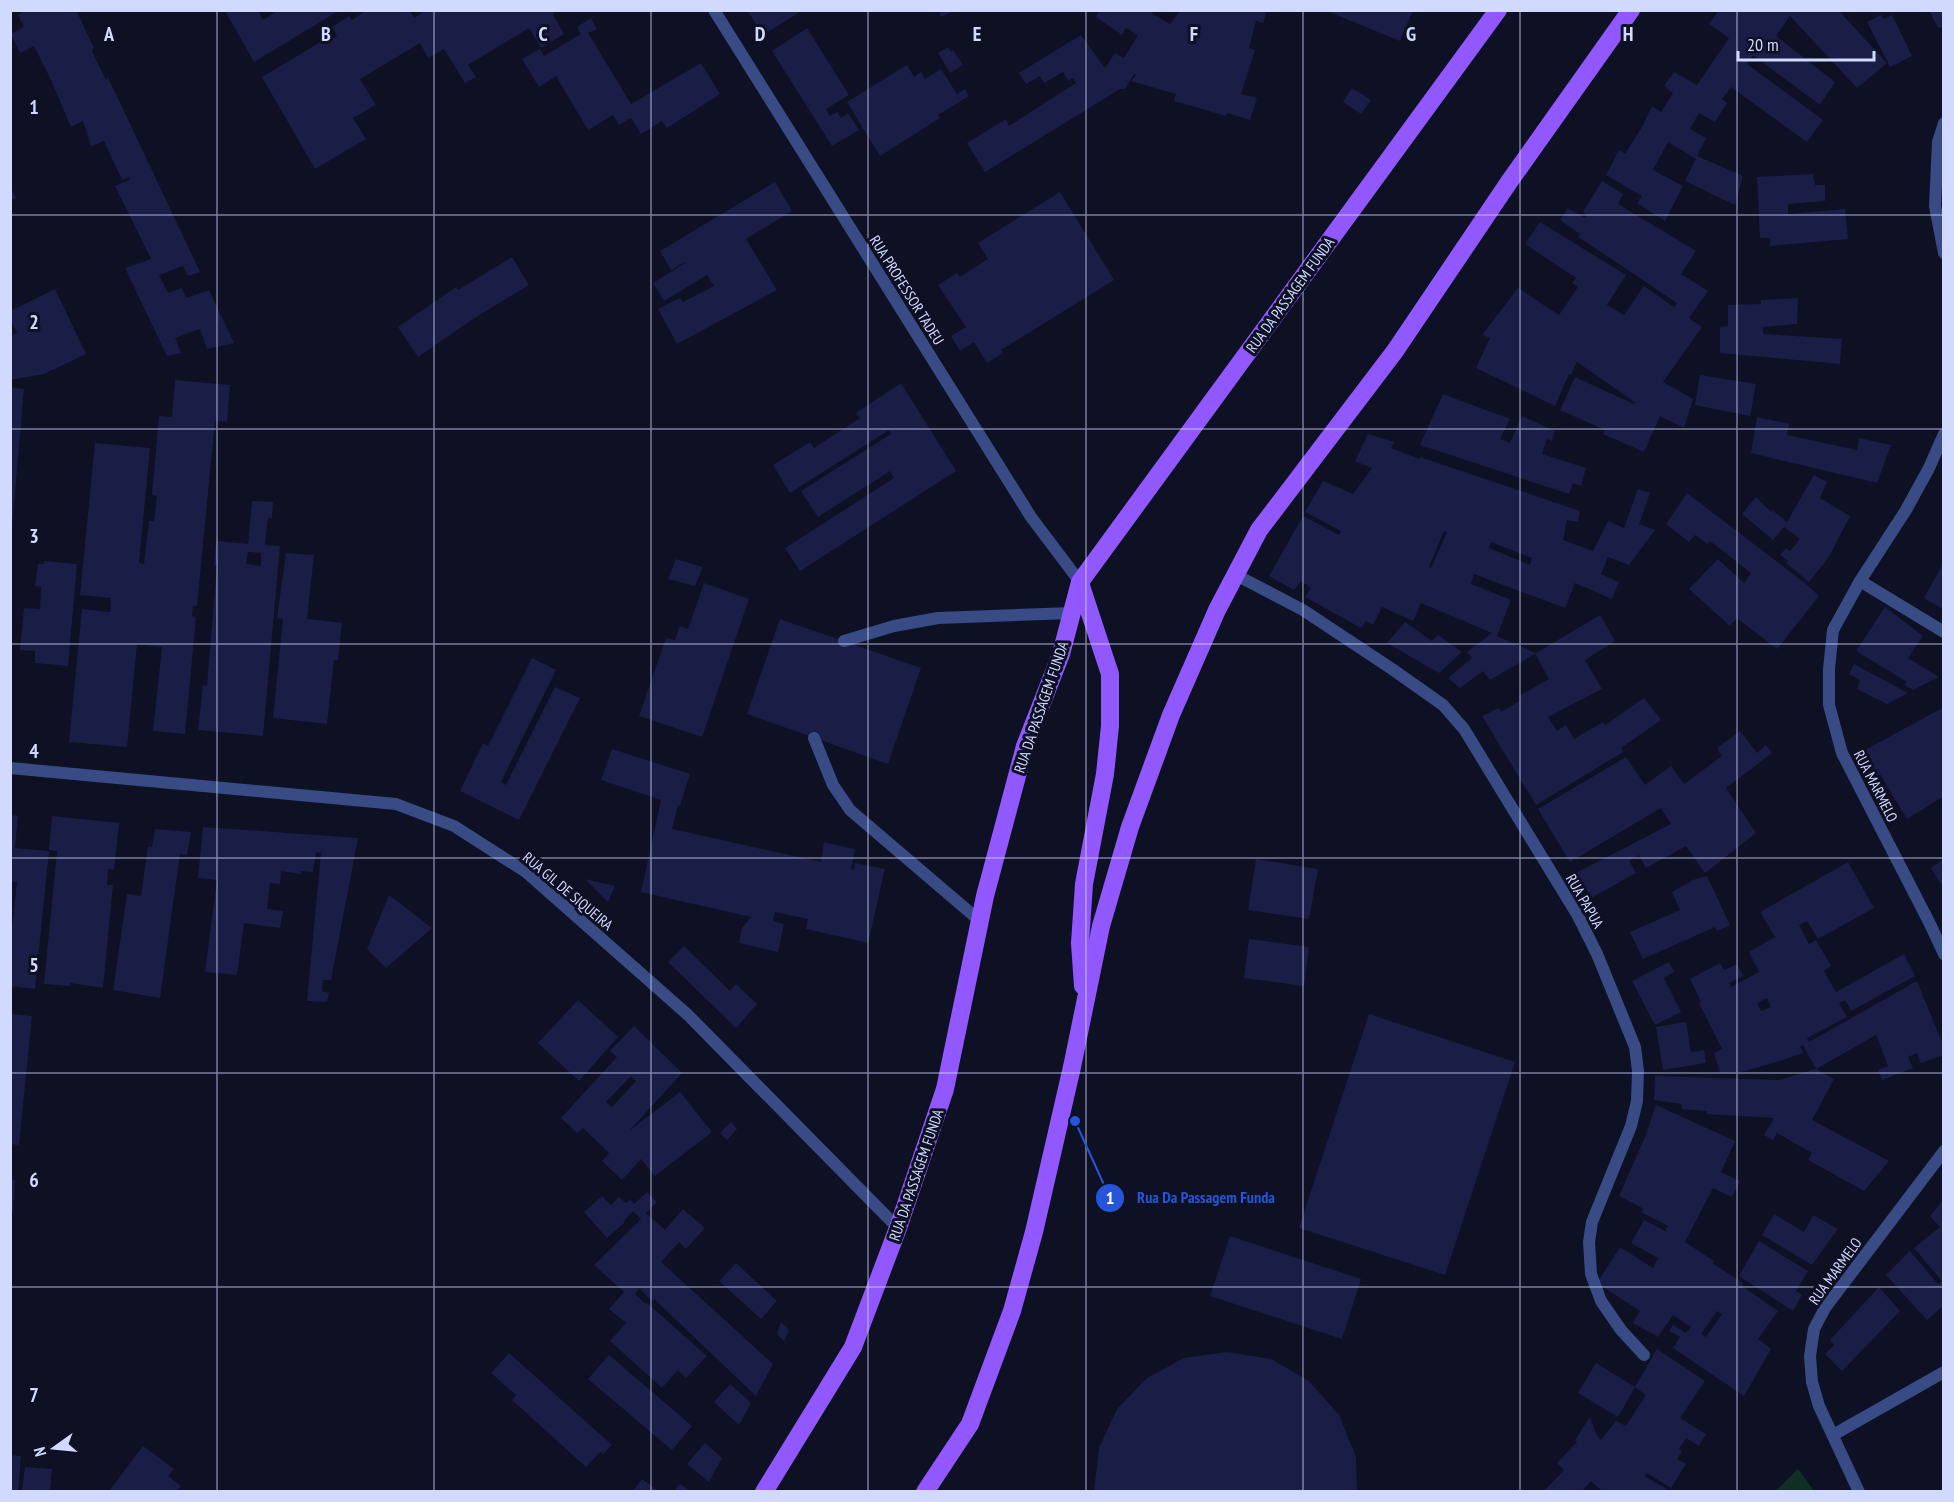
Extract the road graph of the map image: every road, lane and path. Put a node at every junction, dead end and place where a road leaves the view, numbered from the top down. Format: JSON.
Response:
{"nodes":[{"id":1,"x":714,"y":10,"type":"edge"},
{"id":2,"x":1497,"y":10,"type":"edge"},
{"id":3,"x":1631,"y":10,"type":"edge"},
{"id":4,"x":1944,"y":123,"type":"edge"},
{"id":5,"x":1944,"y":253,"type":"edge"},
{"id":6,"x":1944,"y":434,"type":"edge"},
{"id":7,"x":1236,"y":575,"type":"junction"},
{"id":8,"x":1860,"y":581,"type":"junction"},
{"id":9,"x":1080,"y":582,"type":"junction"},
{"id":10,"x":1072,"y":613,"type":"junction"},
{"id":11,"x":1944,"y":632,"type":"edge"},
{"id":12,"x":844,"y":641,"type":"dead end"},
{"id":13,"x":814,"y":738,"type":"dead end"},
{"id":14,"x":10,"y":768,"type":"edge"},
{"id":15,"x":980,"y":921,"type":"junction"},
{"id":16,"x":1944,"y":954,"type":"edge"},
{"id":17,"x":1085,"y":1005,"type":"junction"},
{"id":18,"x":1944,"y":1151,"type":"edge"},
{"id":19,"x":898,"y":1228,"type":"junction"},
{"id":20,"x":1644,"y":1355,"type":"dead end"},
{"id":21,"x":1944,"y":1372,"type":"edge"},
{"id":22,"x":1833,"y":1435,"type":"junction"},
{"id":23,"x":764,"y":1491,"type":"edge"},
{"id":24,"x":924,"y":1491,"type":"edge"},
{"id":25,"x":1858,"y":1491,"type":"edge"}],
"edges":[{"from":1,"to":9,"type":"street","name":"RUA PROFESSOR TADEU"},
{"from":2,"to":9,"type":"main road","name":"RUA DA PASSAGEM FUNDA"},
{"from":3,"to":7,"type":"main road"},
{"from":4,"to":5,"type":"street"},
{"from":6,"to":8,"type":"street","name":"RUA MARMELO"},
{"from":7,"to":17,"type":"main road"},
{"from":7,"to":20,"type":"street","name":"RUA PAPUA"},
{"from":8,"to":11,"type":"street"},
{"from":8,"to":16,"type":"street","name":"RUA MARMELO"},
{"from":9,"to":10,"type":"main road","name":"RUA DA PASSAGEM FUNDA"},
{"from":9,"to":17,"type":"main road"},
{"from":10,"to":12,"type":"street"},
{"from":10,"to":15,"type":"main road","name":"RUA DA PASSAGEM FUNDA"},
{"from":13,"to":15,"type":"street"},
{"from":14,"to":19,"type":"street","name":"RUA GIL DE SIQUEIRA"},
{"from":15,"to":19,"type":"main road","name":"RUA DA PASSAGEM FUNDA"},
{"from":17,"to":24,"type":"main road"},
{"from":18,"to":22,"type":"street","name":"RUA MARMELO"},
{"from":19,"to":23,"type":"main road","name":"RUA DA PASSAGEM FUNDA"},
{"from":21,"to":22,"type":"street"},
{"from":22,"to":25,"type":"street","name":"RUA MARMELO"}]}
